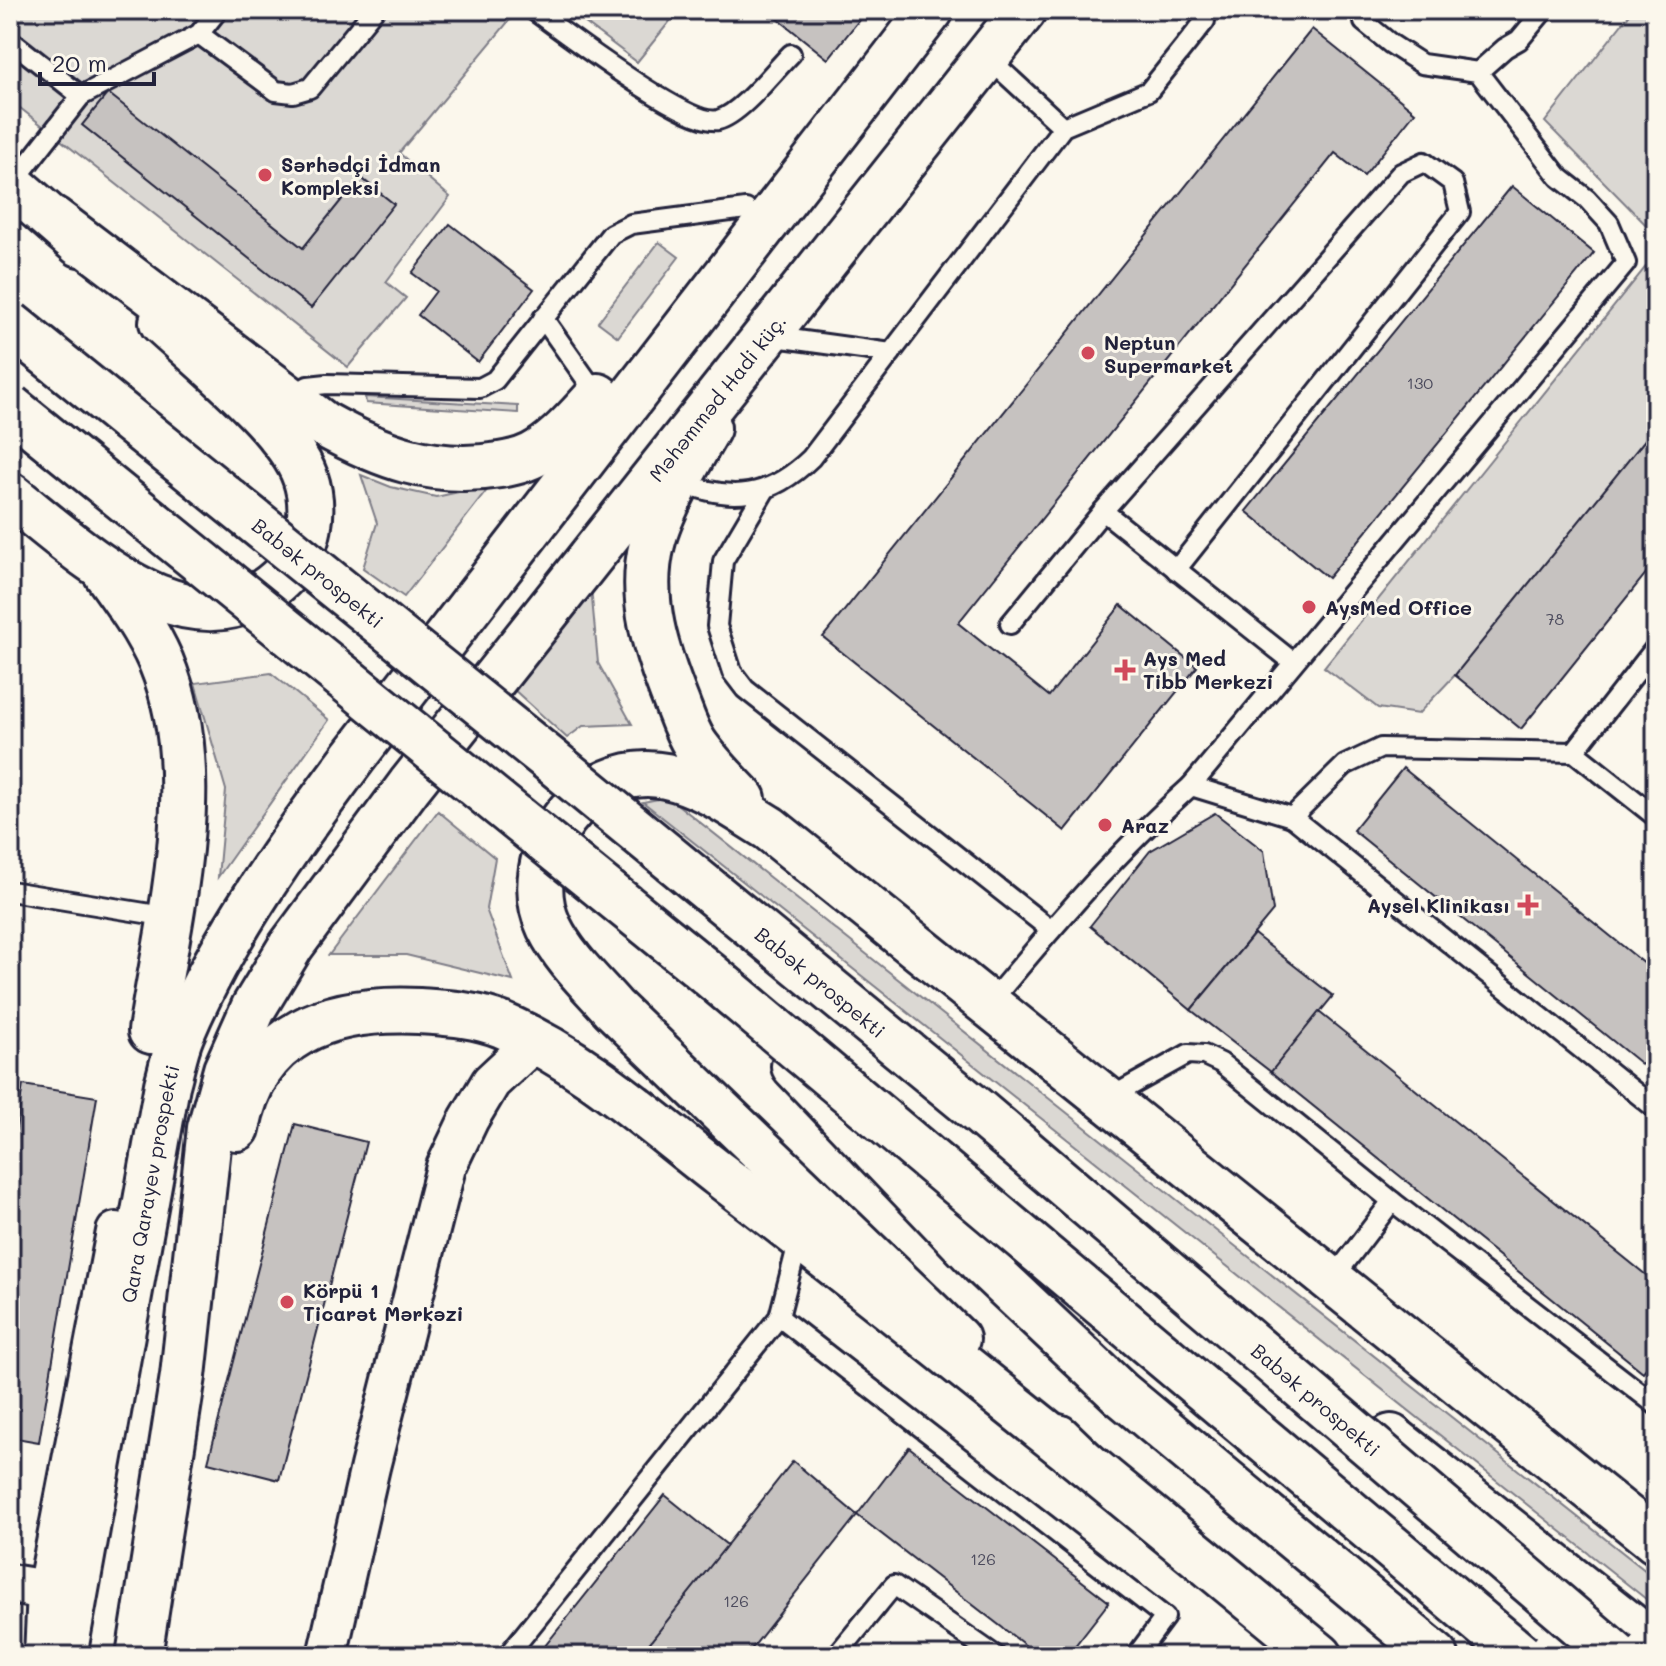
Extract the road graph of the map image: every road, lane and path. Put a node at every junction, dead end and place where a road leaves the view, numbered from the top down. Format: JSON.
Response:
{"nodes":[{"id":1,"x":218,"y":10,"type":"edge"},
{"id":2,"x":374,"y":10,"type":"edge"},
{"id":3,"x":533,"y":10,"type":"edge"},
{"id":4,"x":906,"y":10,"type":"edge"},
{"id":5,"x":931,"y":10,"type":"edge"},
{"id":6,"x":1024,"y":10,"type":"edge"},
{"id":7,"x":1544,"y":10,"type":"edge"},
{"id":8,"x":1205,"y":21,"type":"dead end"},
{"id":9,"x":1364,"y":22,"type":"dead end"},
{"id":10,"x":199,"y":34,"type":"junction"},
{"id":11,"x":10,"y":40,"type":"edge"},
{"id":12,"x":791,"y":54,"type":"dead end"},
{"id":13,"x":987,"y":57,"type":"junction"},
{"id":14,"x":1478,"y":72,"type":"junction"},
{"id":15,"x":81,"y":96,"type":"junction"},
{"id":16,"x":1063,"y":127,"type":"junction"},
{"id":17,"x":11,"y":183,"type":"edge"},
{"id":18,"x":746,"y":209,"type":"junction"},
{"id":19,"x":53,"y":219,"type":"junction"},
{"id":20,"x":10,"y":299,"type":"edge"},
{"id":21,"x":543,"y":318,"type":"junction"},
{"id":22,"x":10,"y":324,"type":"edge"},
{"id":23,"x":757,"y":346,"type":"junction"},
{"id":24,"x":891,"y":353,"type":"junction"},
{"id":25,"x":598,"y":396,"type":"junction"},
{"id":26,"x":287,"y":399,"type":"junction"},
{"id":27,"x":10,"y":409,"type":"edge"},
{"id":28,"x":131,"y":422,"type":"junction"},
{"id":29,"x":679,"y":481,"type":"junction"},
{"id":30,"x":765,"y":490,"type":"junction"},
{"id":31,"x":10,"y":495,"type":"edge"},
{"id":32,"x":1103,"y":511,"type":"junction"},
{"id":33,"x":102,"y":568,"type":"junction"},
{"id":34,"x":1176,"y":570,"type":"junction"},
{"id":35,"x":1010,"y":624,"type":"dead end"},
{"id":36,"x":1656,"y":647,"type":"edge"},
{"id":37,"x":1293,"y":662,"type":"junction"},
{"id":38,"x":1574,"y":752,"type":"junction"},
{"id":39,"x":1191,"y":786,"type":"junction"},
{"id":40,"x":1292,"y":817,"type":"junction"},
{"id":41,"x":1656,"y":817,"type":"edge"},
{"id":42,"x":769,"y":828,"type":"junction"},
{"id":43,"x":10,"y":891,"type":"edge"},
{"id":44,"x":169,"y":917,"type":"junction"},
{"id":45,"x":1051,"y":930,"type":"junction"},
{"id":46,"x":698,"y":965,"type":"junction"},
{"id":47,"x":989,"y":1004,"type":"junction"},
{"id":48,"x":151,"y":1031,"type":"junction"},
{"id":49,"x":535,"y":1041,"type":"junction"},
{"id":50,"x":1107,"y":1100,"type":"junction"},
{"id":51,"x":1656,"y":1109,"type":"edge"},
{"id":52,"x":979,"y":1112,"type":"junction"},
{"id":53,"x":1392,"y":1201,"type":"junction"},
{"id":54,"x":116,"y":1232,"type":"junction"},
{"id":55,"x":799,"y":1236,"type":"junction"},
{"id":56,"x":1332,"y":1280,"type":"junction"},
{"id":57,"x":779,"y":1317,"type":"junction"},
{"id":58,"x":183,"y":1376,"type":"junction"},
{"id":59,"x":1656,"y":1405,"type":"edge"},
{"id":60,"x":106,"y":1425,"type":"junction"},
{"id":61,"x":1085,"y":1463,"type":"junction"},
{"id":62,"x":1656,"y":1541,"type":"edge"},
{"id":63,"x":10,"y":1584,"type":"edge"},
{"id":64,"x":47,"y":1590,"type":"junction"},
{"id":65,"x":1656,"y":1646,"type":"edge"},
{"id":66,"x":44,"y":1656,"type":"edge"},
{"id":67,"x":64,"y":1656,"type":"edge"},
{"id":68,"x":139,"y":1656,"type":"edge"},
{"id":69,"x":327,"y":1656,"type":"edge"},
{"id":70,"x":507,"y":1656,"type":"edge"},
{"id":71,"x":836,"y":1656,"type":"edge"},
{"id":72,"x":996,"y":1656,"type":"edge"},
{"id":73,"x":1136,"y":1656,"type":"edge"},
{"id":74,"x":1320,"y":1656,"type":"edge"},
{"id":75,"x":1436,"y":1656,"type":"edge"},
{"id":76,"x":1521,"y":1656,"type":"edge"},
{"id":77,"x":1617,"y":1656,"type":"edge"}],
"edges":[{"from":1,"to":10,"type":"lane"},
{"from":2,"to":10,"type":"lane"},
{"from":3,"to":12,"type":"lane"},
{"from":4,"to":18,"type":"main road"},
{"from":5,"to":60,"type":"main road","name":"Qara Qarayev prospekti"},
{"from":6,"to":13,"type":"main road","name":"Məhəmməd Hadi küç."},
{"from":7,"to":14,"type":"lane"},
{"from":8,"to":16,"type":"lane"},
{"from":9,"to":14,"type":"lane"},
{"from":10,"to":15,"type":"lane"},
{"from":11,"to":15,"type":"lane"},
{"from":13,"to":16,"type":"lane"},
{"from":13,"to":23,"type":"main road","name":"Məhəmməd Hadi küç."},
{"from":14,"to":37,"type":"lane"},
{"from":15,"to":17,"type":"lane"},
{"from":16,"to":24,"type":"lane"},
{"from":17,"to":19,"type":"main road"},
{"from":18,"to":21,"type":"lane"},
{"from":18,"to":25,"type":"main road"},
{"from":19,"to":26,"type":"main road"},
{"from":19,"to":33,"type":"main road"},
{"from":20,"to":28,"type":"main road","bridge":true},
{"from":21,"to":25,"type":"lane"},
{"from":21,"to":26,"type":"lane"},
{"from":22,"to":28,"type":"main road","name":"Babək prospekti","bridge":true},
{"from":23,"to":24,"type":"lane"},
{"from":23,"to":29,"type":"main road"},
{"from":23,"to":58,"type":"main road","name":"Məhəmməd Hadi küç."},
{"from":24,"to":30,"type":"lane"},
{"from":25,"to":26,"type":"main road"},
{"from":25,"to":48,"type":"main road"},
{"from":27,"to":46,"type":"main road","bridge":true},
{"from":28,"to":52,"type":"main road","name":"Babək prospekti","bridge":true},
{"from":29,"to":30,"type":"lane"},
{"from":29,"to":42,"type":"main road"},
{"from":30,"to":45,"type":"lane"},
{"from":31,"to":33,"type":"main road"},
{"from":32,"to":34,"type":"lane"},
{"from":32,"to":34,"type":"lane"},
{"from":32,"to":35,"type":"lane"},
{"from":33,"to":44,"type":"main road"},
{"from":34,"to":37,"type":"lane"},
{"from":36,"to":38,"type":"lane"},
{"from":37,"to":39,"type":"lane"},
{"from":38,"to":40,"type":"lane"},
{"from":38,"to":41,"type":"lane"},
{"from":39,"to":40,"type":"lane"},
{"from":39,"to":45,"type":"lane"},
{"from":40,"to":51,"type":"lane"},
{"from":42,"to":47,"type":"main road"},
{"from":42,"to":61,"type":"main road"},
{"from":43,"to":44,"type":"lane"},
{"from":44,"to":48,"type":"main road"},
{"from":45,"to":47,"type":"lane"},
{"from":46,"to":75,"type":"main road","bridge":true},
{"from":46,"to":76,"type":"main road","bridge":true},
{"from":47,"to":50,"type":"main road"},
{"from":48,"to":54,"type":"main road"},
{"from":49,"to":55,"type":"main road"},
{"from":49,"to":58,"type":"main road"},
{"from":49,"to":69,"type":"street"},
{"from":50,"to":53,"type":"lane"},
{"from":50,"to":56,"type":"main road"},
{"from":52,"to":65,"type":"main road","bridge":true},
{"from":52,"to":77,"type":"main road","name":"Babək prospekti","bridge":true},
{"from":53,"to":56,"type":"lane"},
{"from":53,"to":59,"type":"lane"},
{"from":54,"to":60,"type":"main road"},
{"from":54,"to":64,"type":"street"},
{"from":55,"to":57,"type":"lane"},
{"from":55,"to":61,"type":"main road"},
{"from":56,"to":62,"type":"main road"},
{"from":57,"to":70,"type":"lane"},
{"from":57,"to":73,"type":"lane"},
{"from":58,"to":68,"type":"main road"},
{"from":60,"to":67,"type":"main road","name":"Qara Qarayev prospekti"},
{"from":61,"to":74,"type":"main road"},
{"from":63,"to":64,"type":"street"},
{"from":64,"to":66,"type":"street"},
{"from":71,"to":72,"type":"lane"}]}
